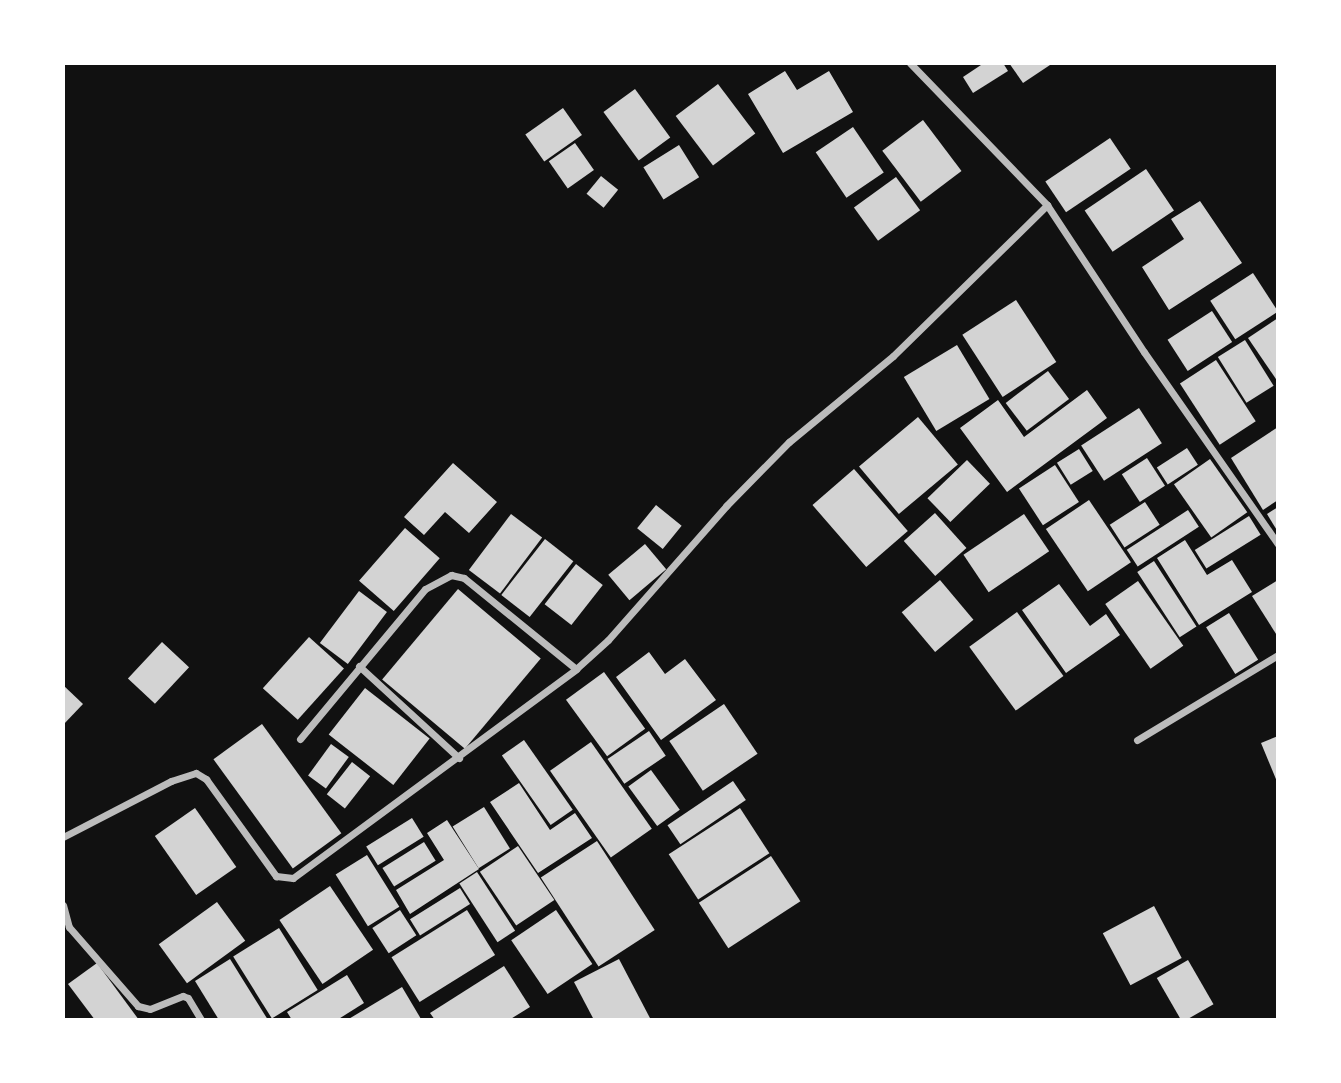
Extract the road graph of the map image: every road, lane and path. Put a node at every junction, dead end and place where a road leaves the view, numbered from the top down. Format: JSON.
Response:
{"nodes":[{"id":1,"x":910,"y":63,"type":"edge"},
{"id":2,"x":1047,"y":205,"type":"junction"},
{"id":3,"x":1278,"y":544,"type":"edge"},
{"id":4,"x":1278,"y":655,"type":"edge"},
{"id":5,"x":359,"y":666,"type":"junction"},
{"id":6,"x":576,"y":669,"type":"junction"},
{"id":7,"x":300,"y":738,"type":"dead end"},
{"id":8,"x":1137,"y":740,"type":"dead end"},
{"id":9,"x":459,"y":758,"type":"junction"},
{"id":10,"x":63,"y":837,"type":"edge"},
{"id":11,"x":63,"y":905,"type":"edge"},
{"id":12,"x":201,"y":1020,"type":"edge"}],
"edges":[{"from":1,"to":2,"type":"street"},
{"from":2,"to":3,"type":"street"},
{"from":2,"to":6,"type":"street"},
{"from":4,"to":8,"type":"street"},
{"from":5,"to":6,"type":"street"},
{"from":5,"to":7,"type":"street"},
{"from":5,"to":9,"type":"street"},
{"from":6,"to":9,"type":"street"},
{"from":9,"to":10,"type":"street"},
{"from":11,"to":12,"type":"street"}]}
